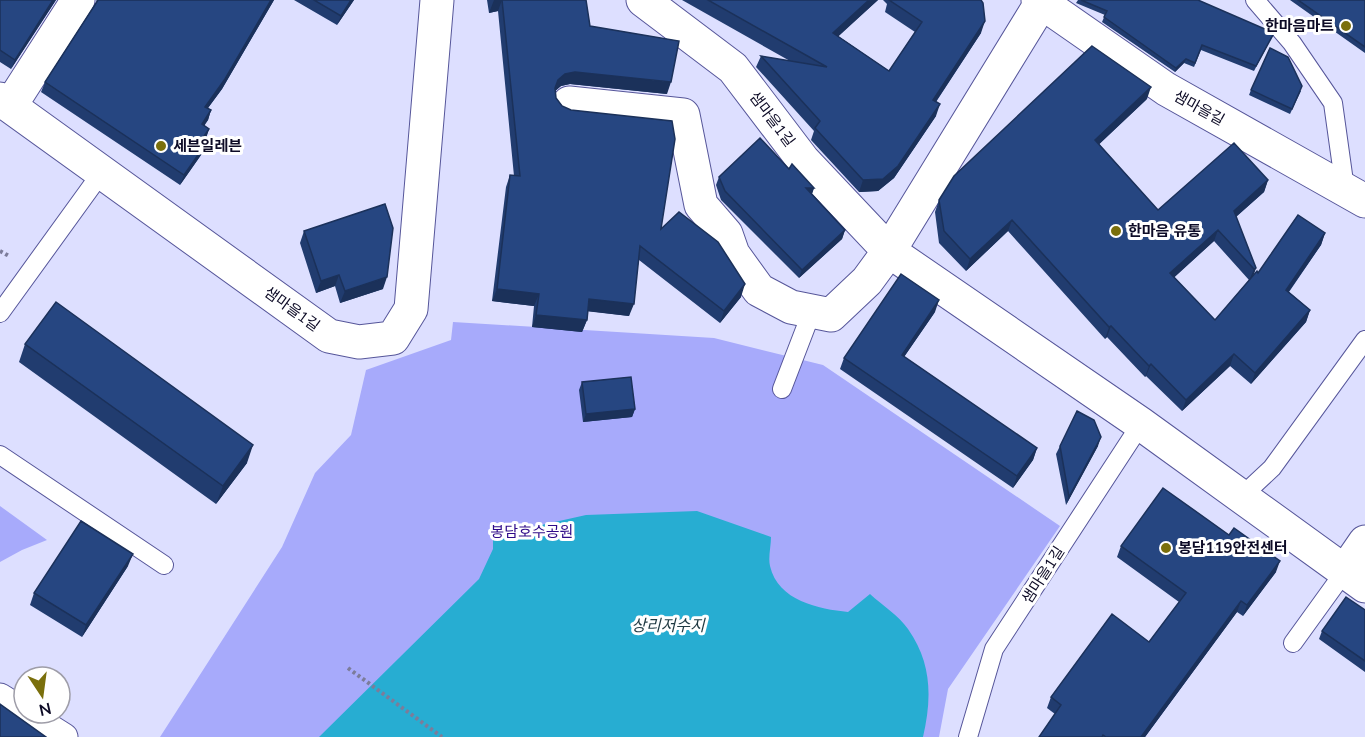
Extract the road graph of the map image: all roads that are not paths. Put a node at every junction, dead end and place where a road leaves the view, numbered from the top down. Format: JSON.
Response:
{"nodes":[{"id":1,"x":78,"y":0,"type":"edge"},
{"id":2,"x":437,"y":0,"type":"edge"},
{"id":3,"x":643,"y":0,"type":"edge"},
{"id":4,"x":1255,"y":0,"type":"edge"},
{"id":5,"x":1041,"y":1,"type":"edge"},
{"id":6,"x":5,"y":103,"type":"edge"},
{"id":7,"x":569,"y":103,"type":"dead end"},
{"id":8,"x":102,"y":172,"type":"junction"},
{"id":9,"x":1355,"y":195,"type":"edge"},
{"id":10,"x":888,"y":251,"type":"junction"},
{"id":11,"x":812,"y":311,"type":"junction"},
{"id":12,"x":0,"y":313,"type":"edge"},
{"id":13,"x":1365,"y":340,"type":"edge"},
{"id":14,"x":782,"y":389,"type":"dead end"},
{"id":15,"x":1141,"y":424,"type":"junction"},
{"id":16,"x":0,"y":455,"type":"edge"},
{"id":17,"x":1242,"y":496,"type":"junction"},
{"id":18,"x":1365,"y":542,"type":"edge"},
{"id":19,"x":164,"y":565,"type":"dead end"},
{"id":20,"x":1355,"y":578,"type":"edge"},
{"id":21,"x":1293,"y":643,"type":"dead end"},
{"id":22,"x":45,"y":725,"type":"edge"},
{"id":23,"x":64,"y":737,"type":"edge"},
{"id":24,"x":968,"y":737,"type":"edge"}],
"edges":[{"from":1,"to":6,"type":"street","name":"샘마을1길"},
{"from":2,"to":8,"type":"street","name":"샘마을1길"},
{"from":3,"to":10,"type":"street","name":"샘마을1길"},
{"from":4,"to":9,"type":"lane"},
{"from":5,"to":9,"type":"street","name":"샘마을길"},
{"from":5,"to":10,"type":"street","name":"샘마을길"},
{"from":6,"to":8,"type":"street","name":"샘마을1길"},
{"from":7,"to":11,"type":"street"},
{"from":8,"to":12,"type":"lane"},
{"from":10,"to":11,"type":"street"},
{"from":10,"to":15,"type":"street","name":"샘마을1길"},
{"from":11,"to":14,"type":"lane"},
{"from":13,"to":17,"type":"lane"},
{"from":15,"to":17,"type":"street","name":"샘마을1길"},
{"from":15,"to":24,"type":"lane","name":"샘마을1길"},
{"from":16,"to":19,"type":"lane"},
{"from":17,"to":20,"type":"street","name":"샘마을1길"},
{"from":18,"to":20,"type":"street"},
{"from":20,"to":21,"type":"lane"},
{"from":22,"to":23,"type":"street"}]}
